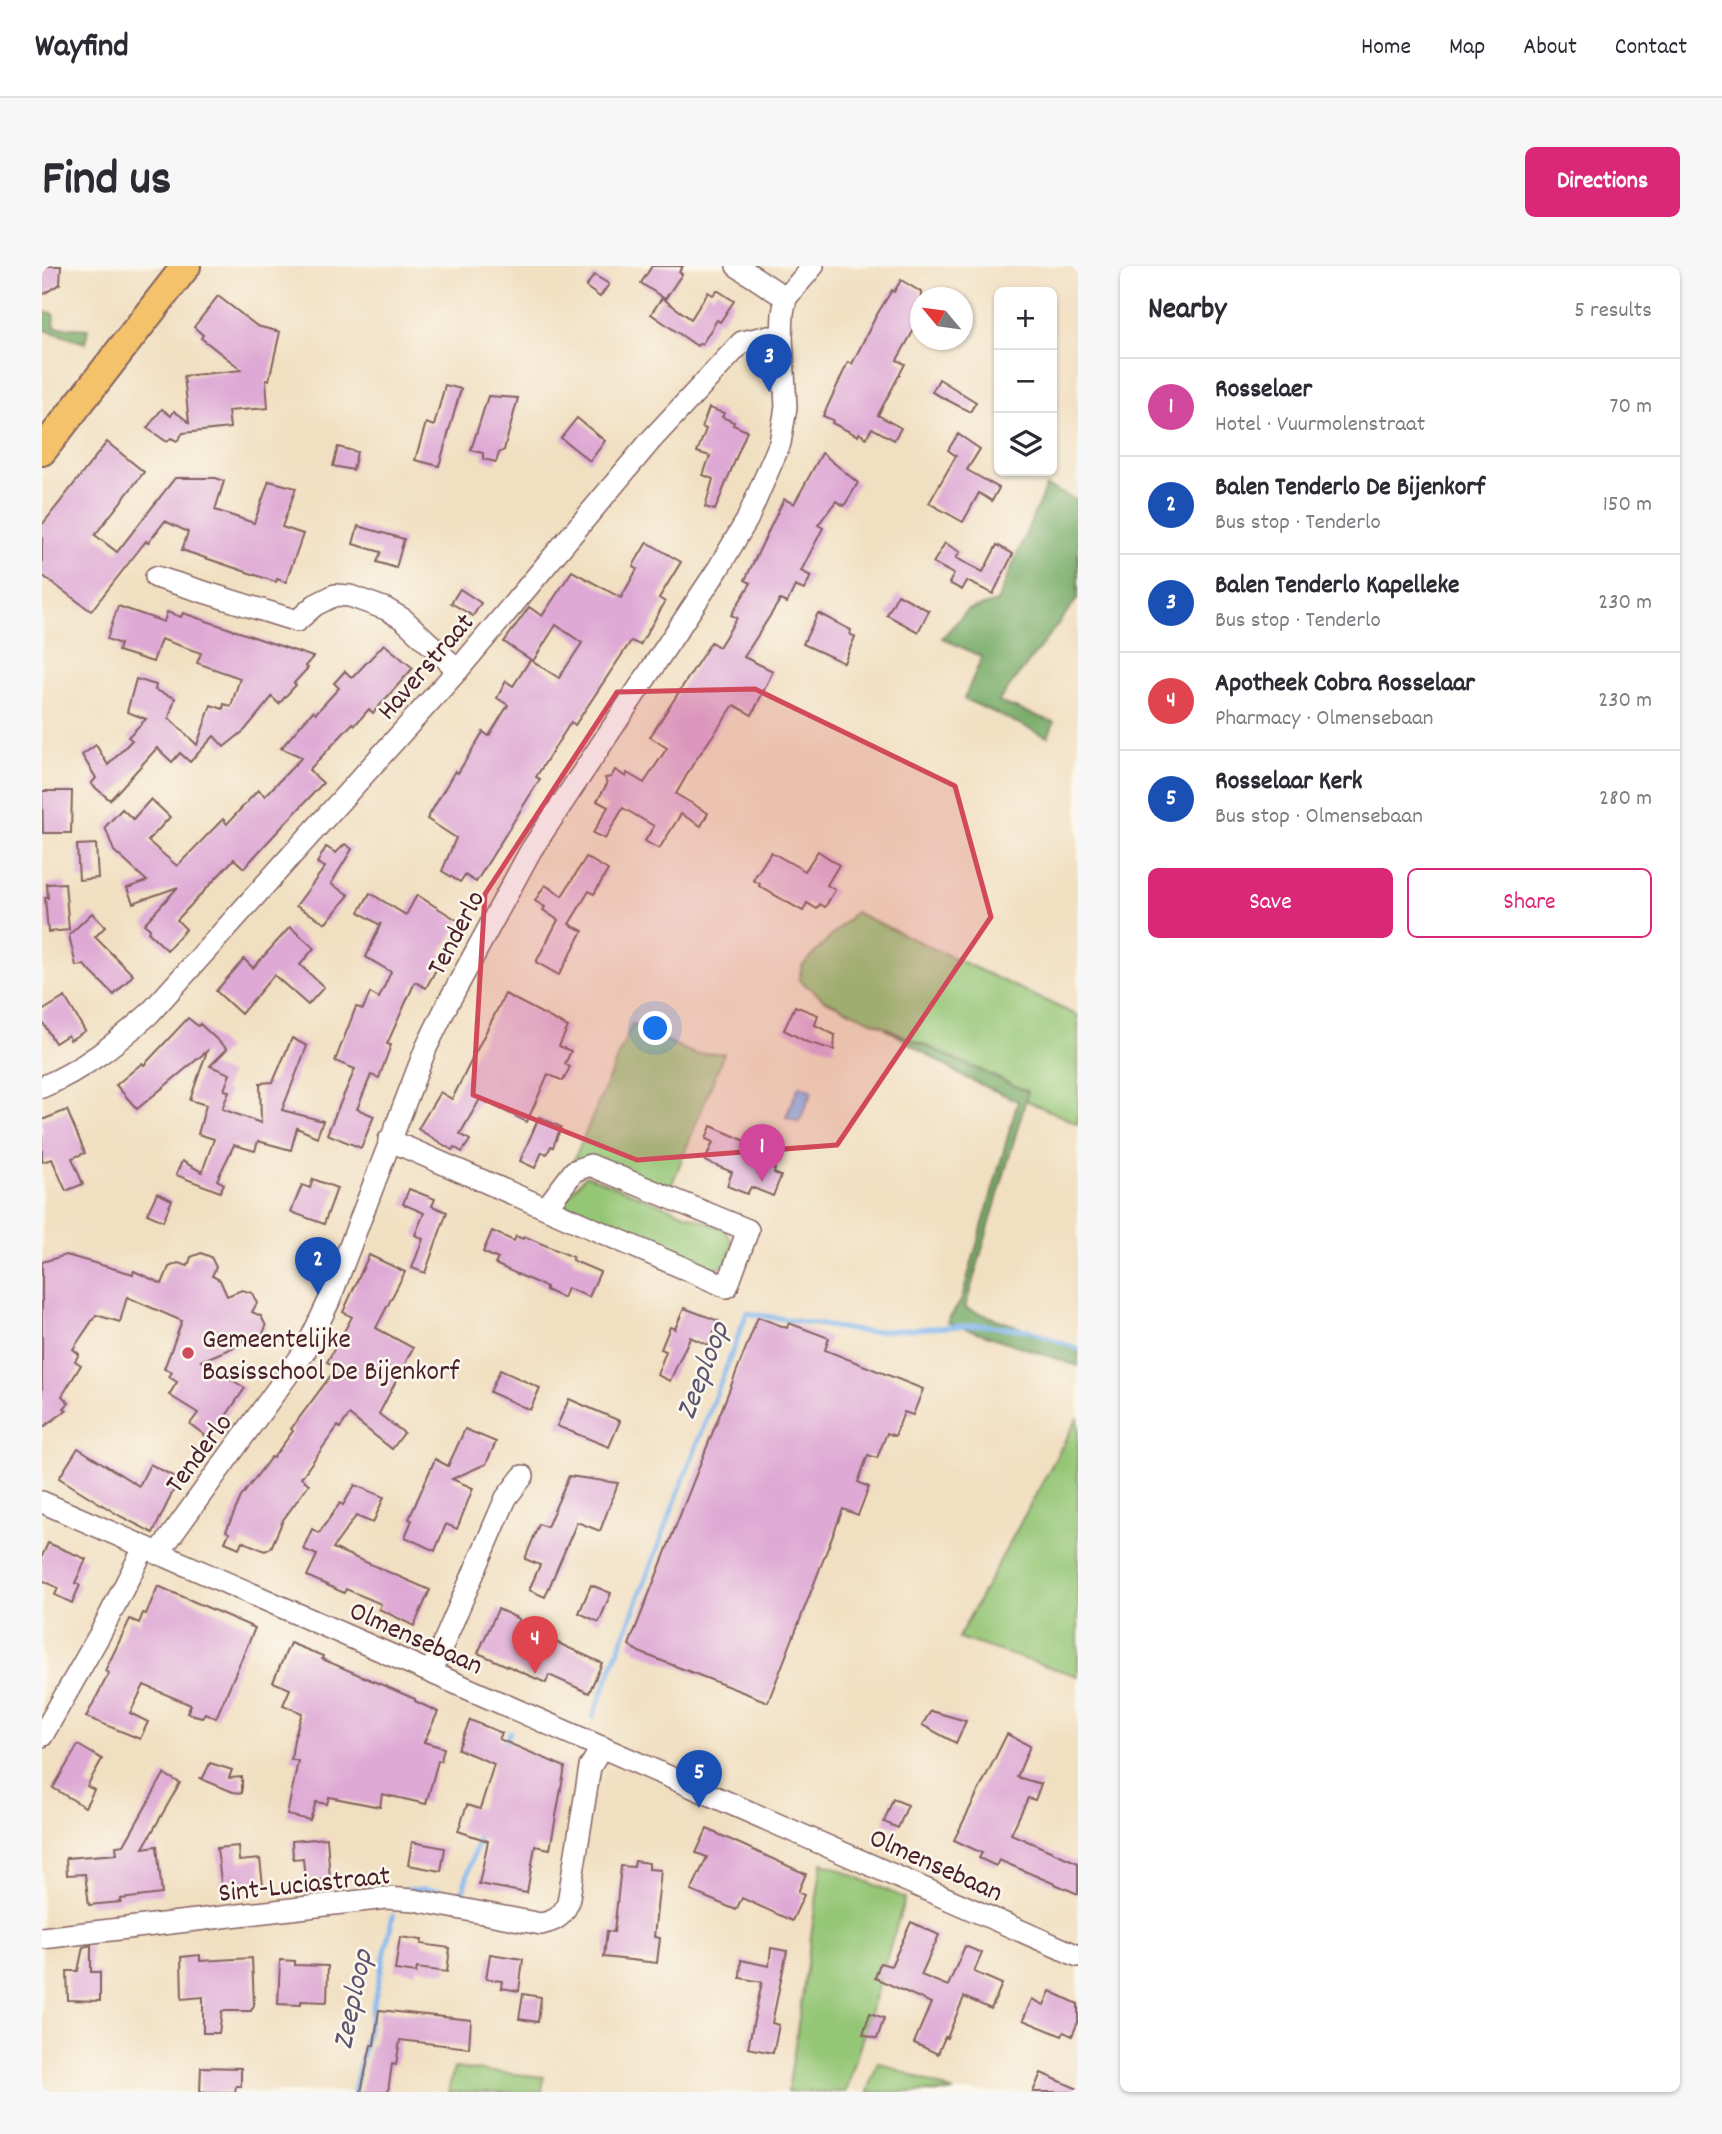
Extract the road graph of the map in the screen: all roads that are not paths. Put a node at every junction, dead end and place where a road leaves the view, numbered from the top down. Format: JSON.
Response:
{"nodes":[{"id":1,"x":186,"y":266,"type":"edge"},
{"id":2,"x":737,"y":266,"type":"edge"},
{"id":3,"x":813,"y":266,"type":"edge"},
{"id":4,"x":786,"y":299,"type":"junction"},
{"id":5,"x":782,"y":337,"type":"junction"},
{"id":6,"x":42,"y":451,"type":"edge"},
{"id":7,"x":156,"y":577,"type":"dead end"},
{"id":8,"x":458,"y":670,"type":"junction"},
{"id":9,"x":42,"y":1087,"type":"edge"},
{"id":10,"x":390,"y":1140,"type":"junction"},
{"id":11,"x":546,"y":1208,"type":"junction"},
{"id":12,"x":523,"y":1476,"type":"dead end"},
{"id":13,"x":42,"y":1502,"type":"edge"},
{"id":14,"x":151,"y":1551,"type":"junction"},
{"id":15,"x":431,"y":1672,"type":"junction"},
{"id":16,"x":42,"y":1736,"type":"edge"},
{"id":17,"x":602,"y":1747,"type":"junction"},
{"id":18,"x":42,"y":1938,"type":"edge"},
{"id":19,"x":1078,"y":1956,"type":"edge"}],
"edges":[{"from":1,"to":6,"type":"main road"},
{"from":2,"to":4,"type":"street"},
{"from":3,"to":4,"type":"street"},
{"from":4,"to":5,"type":"street"},
{"from":5,"to":8,"type":"street","name":"Haverstraat"},
{"from":5,"to":10,"type":"street","name":"Tenderlo"},
{"from":7,"to":8,"type":"street"},
{"from":8,"to":9,"type":"street","name":"Haverstraat"},
{"from":10,"to":11,"type":"street"},
{"from":10,"to":14,"type":"street","name":"Tenderlo"},
{"from":11,"to":11,"type":"street"},
{"from":12,"to":15,"type":"street"},
{"from":13,"to":14,"type":"street","name":"Olmensebaan"},
{"from":14,"to":15,"type":"street","name":"Olmensebaan"},
{"from":14,"to":16,"type":"street","name":"Tenderlo"},
{"from":15,"to":17,"type":"street","name":"Olmensebaan"},
{"from":17,"to":18,"type":"street","name":"Sint-Luciastraat"},
{"from":17,"to":19,"type":"street","name":"Olmensebaan"}]}
